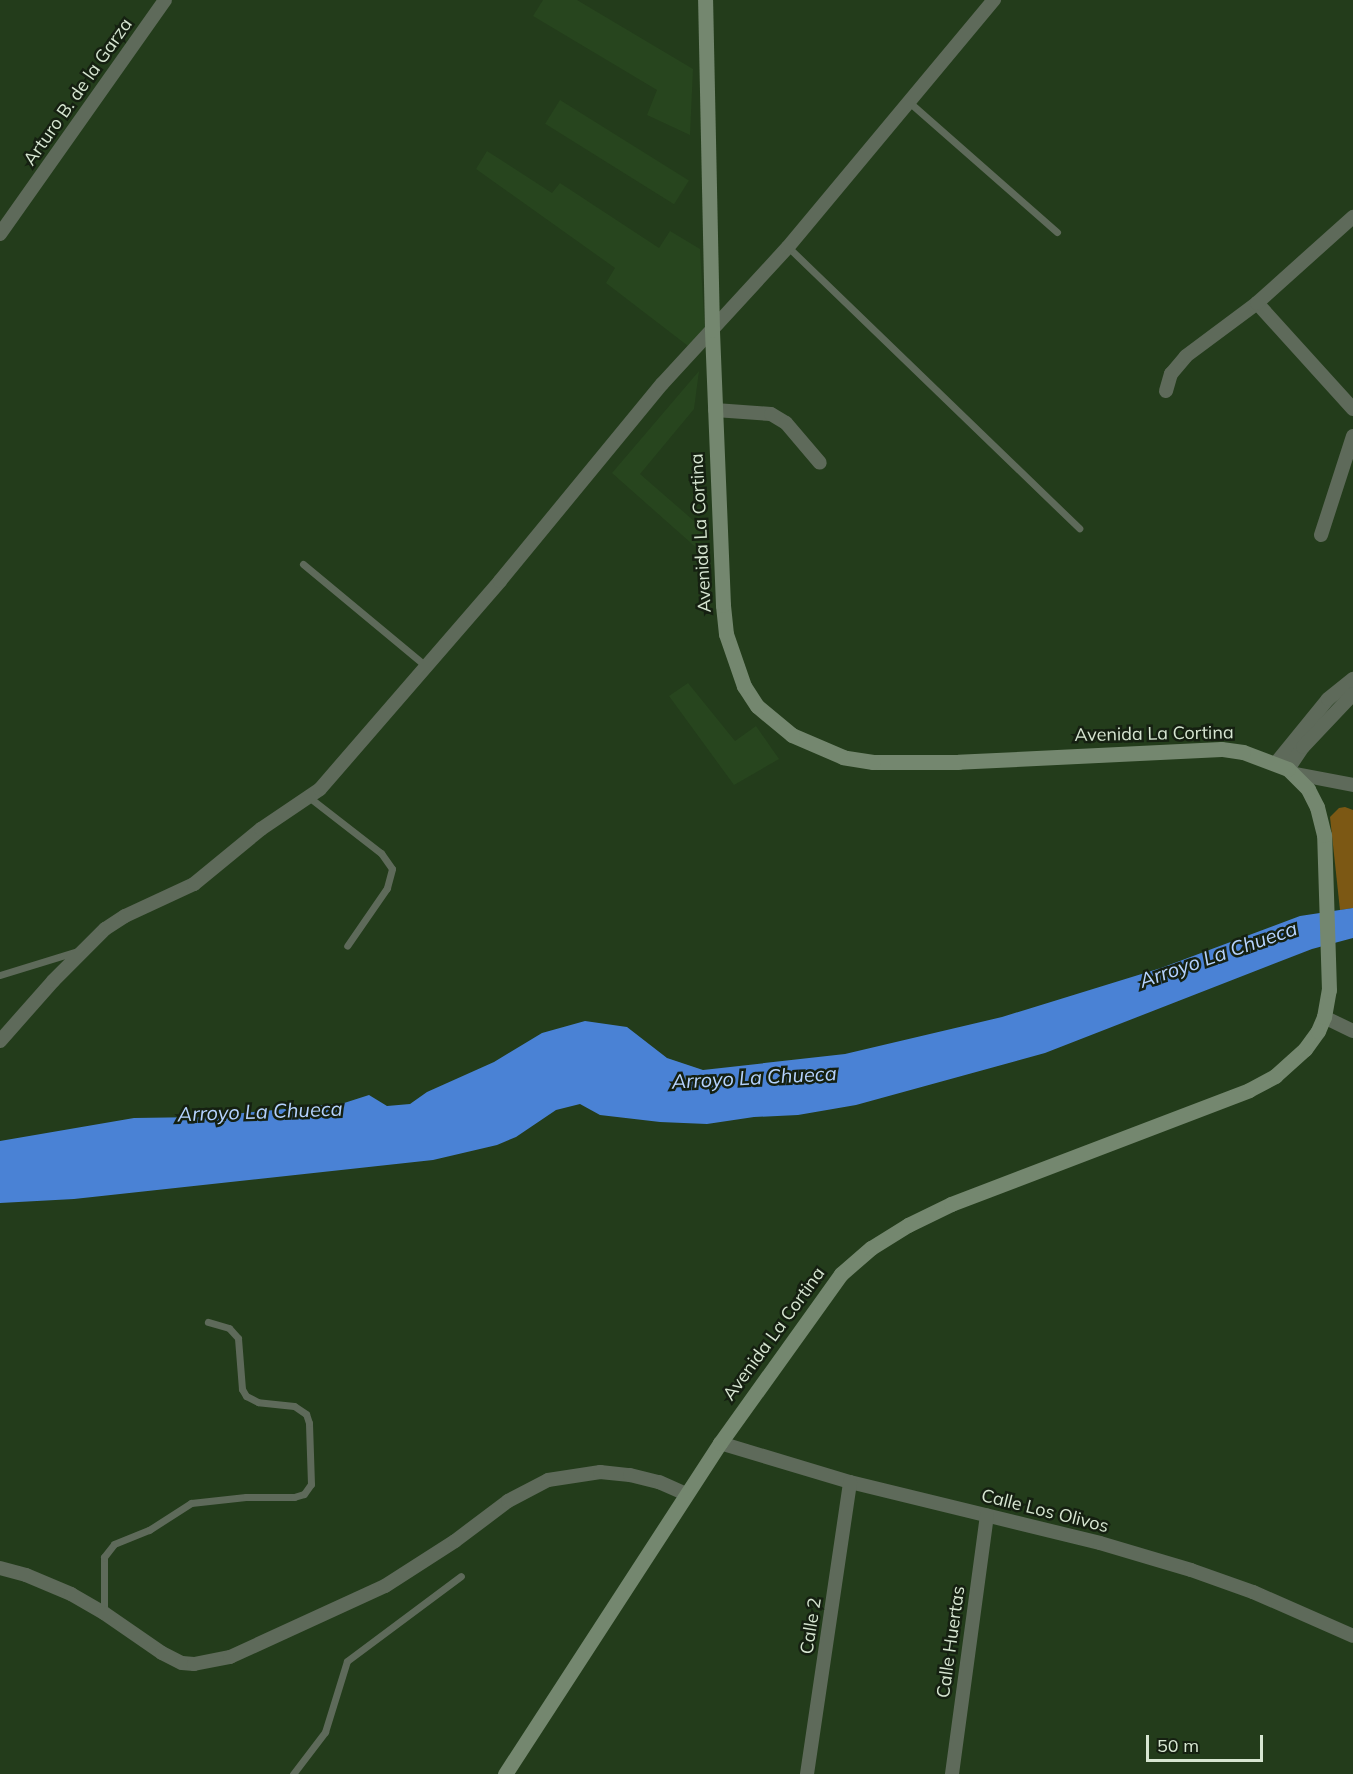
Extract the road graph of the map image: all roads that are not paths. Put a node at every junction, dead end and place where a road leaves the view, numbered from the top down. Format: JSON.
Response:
{"nodes":[{"id":1,"x":165,"y":0,"type":"edge"},
{"id":2,"x":705,"y":0,"type":"edge"},
{"id":3,"x":994,"y":0,"type":"edge"},
{"id":4,"x":909,"y":102,"type":"junction"},
{"id":5,"x":1353,"y":217,"type":"edge"},
{"id":6,"x":1057,"y":232,"type":"dead end"},
{"id":7,"x":0,"y":234,"type":"edge"},
{"id":8,"x":788,"y":247,"type":"junction"},
{"id":9,"x":1257,"y":303,"type":"junction"},
{"id":10,"x":712,"y":330,"type":"junction"},
{"id":11,"x":1166,"y":391,"type":"dead end"},
{"id":12,"x":1353,"y":408,"type":"edge"},
{"id":13,"x":715,"y":410,"type":"junction"},
{"id":14,"x":1353,"y":436,"type":"edge"},
{"id":15,"x":820,"y":464,"type":"dead end"},
{"id":16,"x":1079,"y":528,"type":"dead end"},
{"id":17,"x":1321,"y":535,"type":"dead end"},
{"id":18,"x":303,"y":564,"type":"dead end"},
{"id":19,"x":426,"y":666,"type":"junction"},
{"id":20,"x":1353,"y":679,"type":"edge"},
{"id":21,"x":1353,"y":694,"type":"edge"},
{"id":22,"x":1287,"y":768,"type":"junction"},
{"id":23,"x":1353,"y":785,"type":"edge"},
{"id":24,"x":310,"y":798,"type":"junction"},
{"id":25,"x":347,"y":946,"type":"dead end"},
{"id":26,"x":83,"y":949,"type":"junction"},
{"id":27,"x":0,"y":975,"type":"edge"},
{"id":28,"x":1324,"y":1017,"type":"junction"},
{"id":29,"x":1353,"y":1031,"type":"edge"},
{"id":30,"x":0,"y":1041,"type":"edge"},
{"id":31,"x":208,"y":1322,"type":"dead end"},
{"id":32,"x":720,"y":1443,"type":"junction"},
{"id":33,"x":850,"y":1482,"type":"junction"},
{"id":34,"x":686,"y":1494,"type":"junction"},
{"id":35,"x":987,"y":1515,"type":"junction"},
{"id":36,"x":0,"y":1568,"type":"edge"},
{"id":37,"x":461,"y":1576,"type":"dead end"},
{"id":38,"x":104,"y":1613,"type":"junction"},
{"id":39,"x":1353,"y":1636,"type":"edge"},
{"id":40,"x":296,"y":1773,"type":"edge"},
{"id":41,"x":505,"y":1774,"type":"edge"},
{"id":42,"x":807,"y":1774,"type":"edge"},
{"id":43,"x":952,"y":1774,"type":"edge"}],
"edges":[{"from":1,"to":7,"type":"street","name":"Arturo B. de la Garza"},
{"from":2,"to":10,"type":"main road","name":"Avenida La Cortina"},
{"from":3,"to":4,"type":"street"},
{"from":4,"to":6,"type":"lane"},
{"from":4,"to":8,"type":"street"},
{"from":5,"to":9,"type":"street"},
{"from":8,"to":10,"type":"street"},
{"from":8,"to":16,"type":"lane"},
{"from":9,"to":11,"type":"street"},
{"from":9,"to":12,"type":"street"},
{"from":10,"to":13,"type":"main road","name":"Avenida La Cortina"},
{"from":10,"to":19,"type":"street"},
{"from":13,"to":15,"type":"street"},
{"from":13,"to":22,"type":"main road","name":"Avenida La Cortina"},
{"from":14,"to":17,"type":"street"},
{"from":18,"to":19,"type":"lane"},
{"from":19,"to":24,"type":"street"},
{"from":20,"to":22,"type":"street"},
{"from":21,"to":22,"type":"street"},
{"from":22,"to":23,"type":"street"},
{"from":22,"to":28,"type":"main road","name":"Avenida La Cortina"},
{"from":24,"to":25,"type":"lane"},
{"from":24,"to":26,"type":"street"},
{"from":26,"to":27,"type":"lane"},
{"from":26,"to":30,"type":"street"},
{"from":28,"to":29,"type":"street"},
{"from":28,"to":32,"type":"main road","name":"Avenida La Cortina"},
{"from":31,"to":38,"type":"lane"},
{"from":32,"to":33,"type":"street","name":"Calle Los Olivos"},
{"from":32,"to":34,"type":"main road","name":"Avenida La Cortina"},
{"from":33,"to":35,"type":"street","name":"Calle Los Olivos"},
{"from":33,"to":42,"type":"street","name":"Calle 2"},
{"from":34,"to":38,"type":"street"},
{"from":34,"to":41,"type":"main road","name":"Avenida La Cortina"},
{"from":35,"to":39,"type":"street","name":"Calle Los Olivos"},
{"from":35,"to":43,"type":"street","name":"Calle Huertas"},
{"from":36,"to":38,"type":"street"},
{"from":37,"to":40,"type":"lane"}]}
